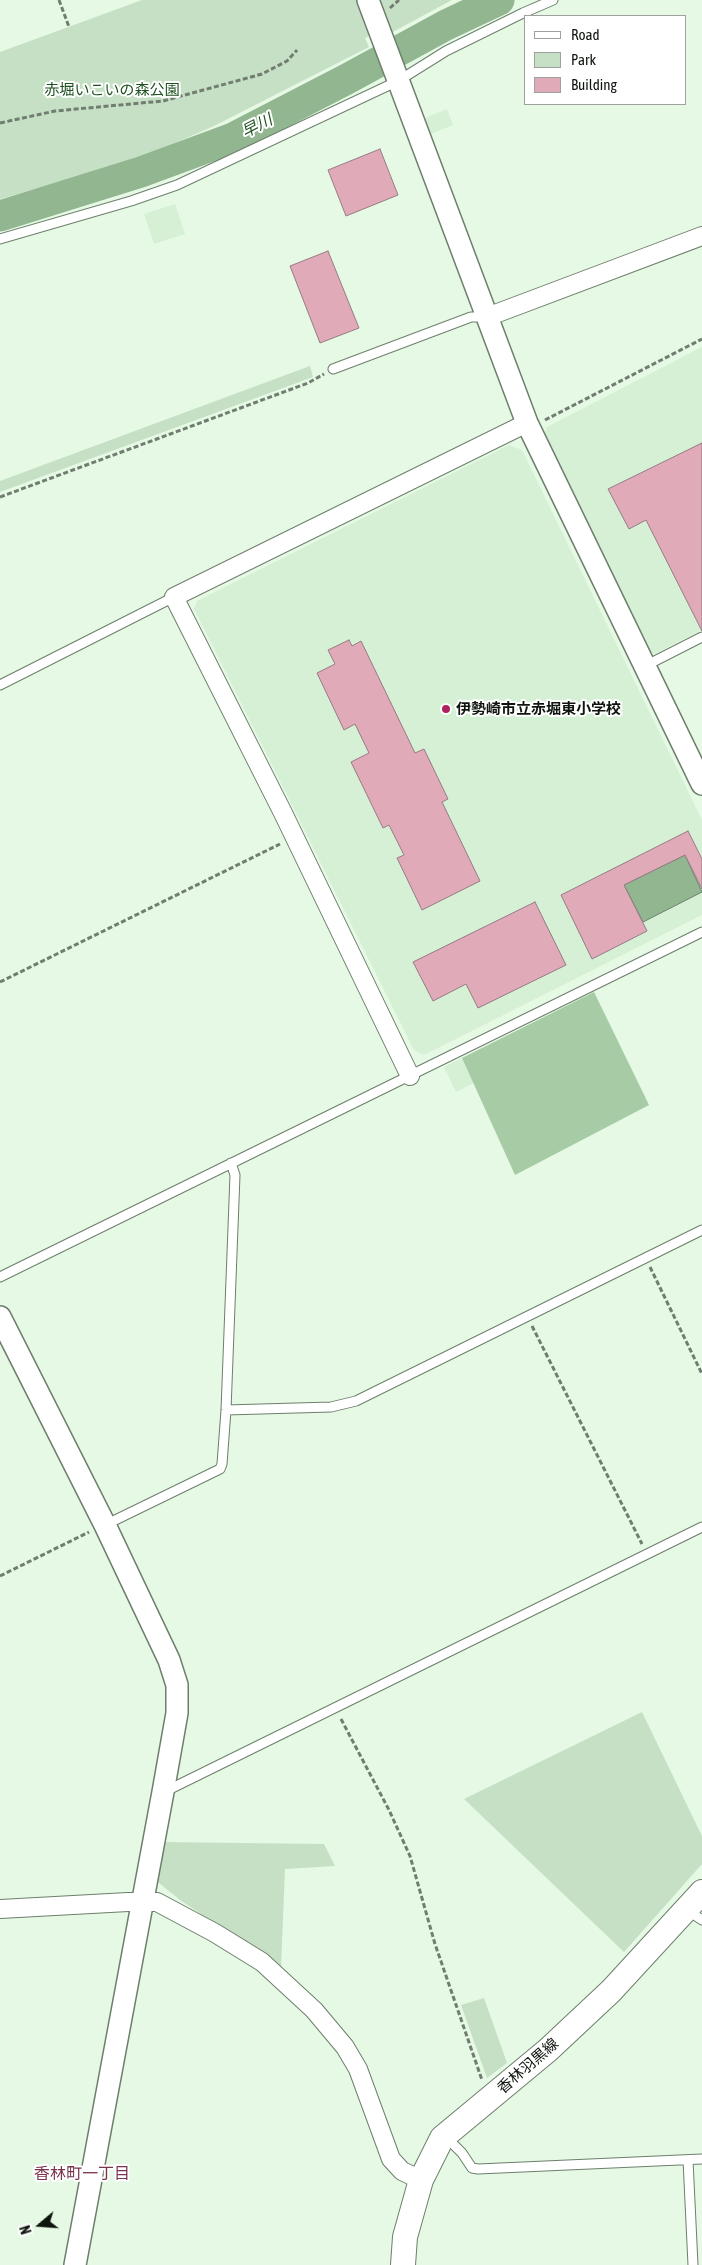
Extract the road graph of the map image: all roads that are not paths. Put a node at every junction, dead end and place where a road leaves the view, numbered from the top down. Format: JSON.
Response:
{"nodes":[{"id":1,"x":368,"y":0,"type":"edge"},
{"id":2,"x":553,"y":0,"type":"edge"},
{"id":3,"x":397,"y":77,"type":"junction"},
{"id":4,"x":702,"y":236,"type":"edge"},
{"id":5,"x":0,"y":239,"type":"edge"},
{"id":6,"x":487,"y":316,"type":"junction"},
{"id":7,"x":333,"y":369,"type":"road end"},
{"id":8,"x":527,"y":423,"type":"junction"},
{"id":9,"x":174,"y":598,"type":"junction"},
{"id":10,"x":702,"y":638,"type":"edge"},
{"id":11,"x":644,"y":666,"type":"junction"},
{"id":12,"x":0,"y":685,"type":"edge"},
{"id":13,"x":702,"y":784,"type":"edge"},
{"id":14,"x":702,"y":932,"type":"edge"},
{"id":15,"x":410,"y":1076,"type":"junction"},
{"id":16,"x":232,"y":1163,"type":"junction"},
{"id":17,"x":702,"y":1230,"type":"edge"},
{"id":18,"x":0,"y":1277,"type":"edge"},
{"id":19,"x":0,"y":1318,"type":"edge"},
{"id":20,"x":226,"y":1410,"type":"junction"},
{"id":21,"x":105,"y":1525,"type":"junction"},
{"id":22,"x":702,"y":1527,"type":"edge"},
{"id":23,"x":163,"y":1792,"type":"junction"},
{"id":24,"x":702,"y":1892,"type":"edge"},
{"id":25,"x":143,"y":1902,"type":"junction"},
{"id":26,"x":0,"y":1909,"type":"edge"},
{"id":27,"x":694,"y":1915,"type":"edge"},
{"id":28,"x":442,"y":2138,"type":"junction"},
{"id":29,"x":702,"y":2159,"type":"edge"},
{"id":30,"x":688,"y":2160,"type":"junction"},
{"id":31,"x":421,"y":2180,"type":"junction"},
{"id":32,"x":75,"y":2265,"type":"edge"},
{"id":33,"x":403,"y":2265,"type":"edge"},
{"id":34,"x":693,"y":2265,"type":"edge"}],
"edges":[{"from":1,"to":3,"type":"street"},
{"from":2,"to":3,"type":"lane"},
{"from":3,"to":5,"type":"lane"},
{"from":3,"to":6,"type":"street"},
{"from":4,"to":6,"type":"street"},
{"from":6,"to":7,"type":"lane"},
{"from":6,"to":8,"type":"street"},
{"from":8,"to":9,"type":"street"},
{"from":8,"to":11,"type":"street"},
{"from":9,"to":12,"type":"lane"},
{"from":9,"to":15,"type":"street"},
{"from":10,"to":11,"type":"lane"},
{"from":11,"to":13,"type":"street"},
{"from":14,"to":15,"type":"lane"},
{"from":15,"to":16,"type":"lane"},
{"from":16,"to":18,"type":"lane"},
{"from":16,"to":20,"type":"lane"},
{"from":17,"to":20,"type":"lane"},
{"from":19,"to":21,"type":"street"},
{"from":20,"to":21,"type":"lane"},
{"from":21,"to":23,"type":"street"},
{"from":22,"to":23,"type":"lane"},
{"from":23,"to":25,"type":"street"},
{"from":24,"to":27,"type":"main road","name":"香林羽黒線"},
{"from":25,"to":26,"type":"street"},
{"from":25,"to":31,"type":"street"},
{"from":25,"to":32,"type":"street"},
{"from":27,"to":28,"type":"main road","name":"香林羽黒線"},
{"from":28,"to":30,"type":"lane"},
{"from":28,"to":31,"type":"main road","name":"香林羽黒線"},
{"from":29,"to":30,"type":"lane"},
{"from":30,"to":34,"type":"lane"},
{"from":31,"to":33,"type":"main road","name":"香林羽黒線"}]}
